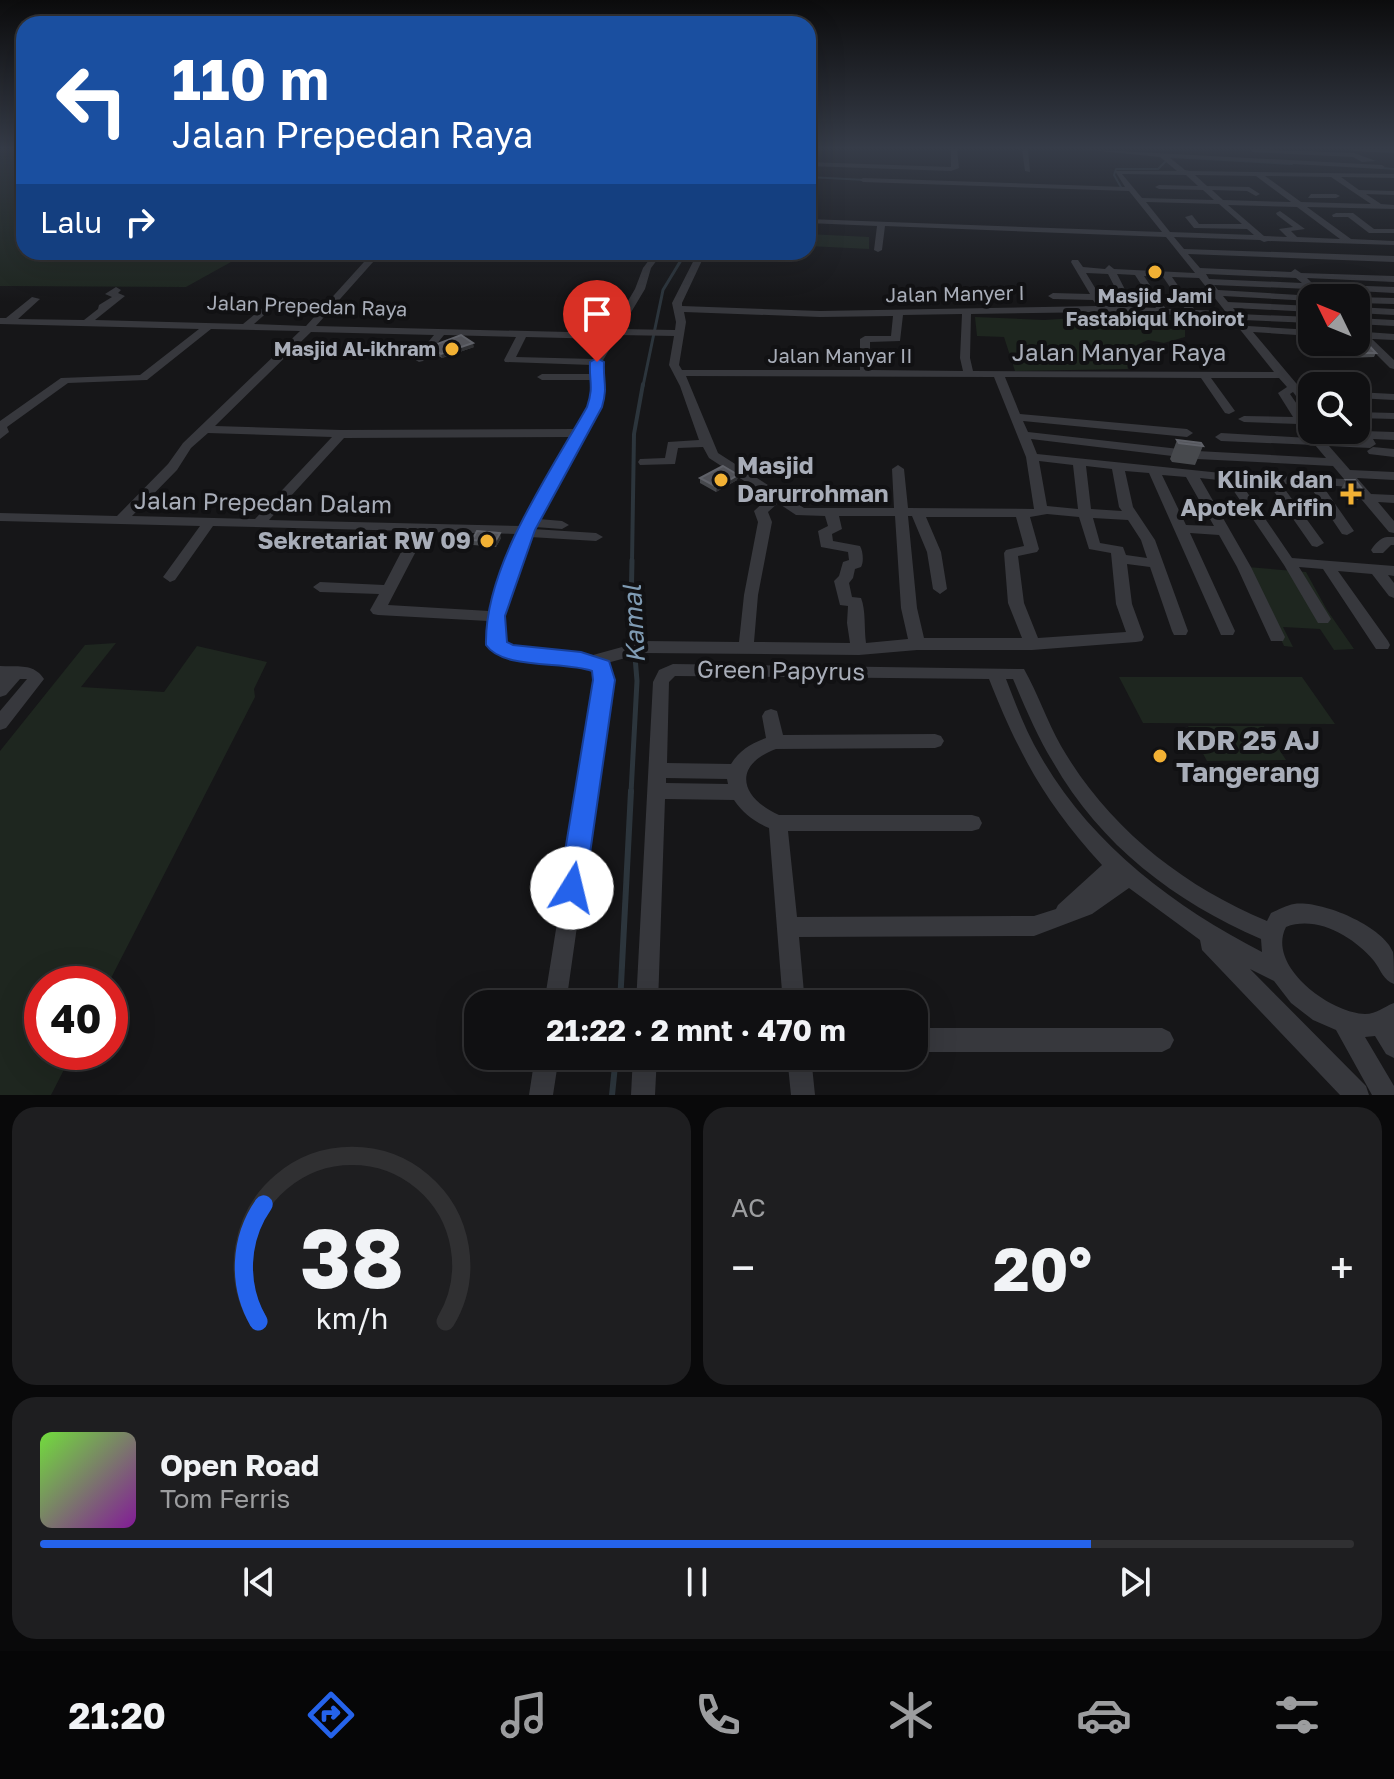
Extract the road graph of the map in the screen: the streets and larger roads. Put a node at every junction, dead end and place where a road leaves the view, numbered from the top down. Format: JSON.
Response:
{"nodes":[{"id":1,"x":1141,"y":200,"type":"edge"},
{"id":2,"x":1144,"y":200,"type":"edge"},
{"id":3,"x":1217,"y":200,"type":"edge"},
{"id":4,"x":1295,"y":200,"type":"edge"},
{"id":5,"x":1377,"y":200,"type":"edge"},
{"id":6,"x":1385,"y":200,"type":"edge"},
{"id":7,"x":1382,"y":202,"type":"junction"},
{"id":8,"x":1221,"y":203,"type":"junction"},
{"id":9,"x":1302,"y":205,"type":"junction"},
{"id":10,"x":1394,"y":207,"type":"edge"},
{"id":11,"x":1149,"y":209,"type":"junction"},
{"id":12,"x":1232,"y":212,"type":"junction"},
{"id":13,"x":1263,"y":213,"type":"dead end"},
{"id":14,"x":1280,"y":213,"type":"junction"},
{"id":15,"x":1186,"y":214,"type":"junction"},
{"id":16,"x":1313,"y":214,"type":"junction"},
{"id":17,"x":1394,"y":216,"type":"edge"},
{"id":18,"x":1354,"y":218,"type":"junction"},
{"id":19,"x":1240,"y":219,"type":"junction"},
{"id":20,"x":816,"y":221,"type":"edge"},
{"id":21,"x":1394,"y":222,"type":"edge"},
{"id":22,"x":881,"y":224,"type":"junction"},
{"id":23,"x":1219,"y":227,"type":"junction"},
{"id":24,"x":1250,"y":227,"type":"junction"},
{"id":25,"x":1392,"y":232,"type":"edge"},
{"id":26,"x":1169,"y":235,"type":"junction"},
{"id":27,"x":1229,"y":237,"type":"junction"},
{"id":28,"x":1261,"y":237,"type":"junction"},
{"id":29,"x":1296,"y":240,"type":"junction"},
{"id":30,"x":1350,"y":242,"type":"junction"},
{"id":31,"x":1394,"y":243,"type":"edge"},
{"id":32,"x":878,"y":250,"type":"dead end"},
{"id":33,"x":1184,"y":251,"type":"junction"},
{"id":34,"x":1281,"y":255,"type":"junction"},
{"id":35,"x":1375,"y":259,"type":"junction"},
{"id":36,"x":371,"y":260,"type":"edge"},
{"id":37,"x":653,"y":260,"type":"edge"},
{"id":38,"x":698,"y":260,"type":"edge"},
{"id":39,"x":1191,"y":261,"type":"junction"},
{"id":40,"x":1289,"y":265,"type":"junction"},
{"id":41,"x":1393,"y":267,"type":"edge"},
{"id":42,"x":1109,"y":269,"type":"junction"},
{"id":43,"x":1139,"y":274,"type":"junction"},
{"id":44,"x":1166,"y":275,"type":"junction"},
{"id":45,"x":1298,"y":275,"type":"junction"},
{"id":46,"x":1204,"y":276,"type":"junction"},
{"id":47,"x":1394,"y":279,"type":"edge"},
{"id":48,"x":1307,"y":284,"type":"edge"},
{"id":49,"x":1298,"y":285,"type":"edge"},
{"id":50,"x":1370,"y":289,"type":"edge"},
{"id":51,"x":116,"y":290,"type":"dead end"},
{"id":52,"x":1394,"y":290,"type":"edge"},
{"id":53,"x":1217,"y":293,"type":"junction"},
{"id":54,"x":1053,"y":296,"type":"dead end"},
{"id":55,"x":1096,"y":297,"type":"junction"},
{"id":56,"x":1298,"y":297,"type":"edge"},
{"id":57,"x":35,"y":299,"type":"dead end"},
{"id":58,"x":276,"y":300,"type":"dead end"},
{"id":59,"x":1370,"y":300,"type":"edge"},
{"id":60,"x":1394,"y":301,"type":"edge"},
{"id":61,"x":677,"y":309,"type":"junction"},
{"id":62,"x":1103,"y":309,"type":"junction"},
{"id":63,"x":1131,"y":310,"type":"junction"},
{"id":64,"x":1162,"y":310,"type":"junction"},
{"id":65,"x":1298,"y":310,"type":"edge"},
{"id":66,"x":966,"y":311,"type":"junction"},
{"id":67,"x":1370,"y":311,"type":"edge"},
{"id":68,"x":898,"y":312,"type":"junction"},
{"id":69,"x":1192,"y":312,"type":"junction"},
{"id":70,"x":1232,"y":312,"type":"junction"},
{"id":71,"x":1394,"y":312,"type":"edge"},
{"id":72,"x":1298,"y":319,"type":"edge"},
{"id":73,"x":5,"y":321,"type":"edge"},
{"id":74,"x":88,"y":321,"type":"junction"},
{"id":75,"x":1370,"y":322,"type":"edge"},
{"id":76,"x":1394,"y":323,"type":"edge"},
{"id":77,"x":210,"y":325,"type":"junction"},
{"id":78,"x":245,"y":327,"type":"junction"},
{"id":79,"x":308,"y":329,"type":"junction"},
{"id":80,"x":1245,"y":329,"type":"junction"},
{"id":81,"x":441,"y":332,"type":"junction"},
{"id":82,"x":1298,"y":332,"type":"edge"},
{"id":83,"x":679,"y":333,"type":"junction"},
{"id":84,"x":522,"y":334,"type":"junction"},
{"id":85,"x":614,"y":334,"type":"junction"},
{"id":86,"x":1370,"y":334,"type":"edge"},
{"id":87,"x":1394,"y":337,"type":"edge"},
{"id":88,"x":1370,"y":343,"type":"edge"},
{"id":89,"x":1378,"y":350,"type":"junction"},
{"id":90,"x":1394,"y":350,"type":"edge"},
{"id":91,"x":419,"y":359,"type":"dead end"},
{"id":92,"x":1393,"y":365,"type":"edge"},
{"id":93,"x":597,"y":370,"type":"junction"},
{"id":94,"x":682,"y":373,"type":"junction"},
{"id":95,"x":865,"y":373,"type":"junction"},
{"id":96,"x":969,"y":374,"type":"junction"},
{"id":97,"x":998,"y":374,"type":"junction"},
{"id":98,"x":1204,"y":375,"type":"junction"},
{"id":99,"x":1281,"y":375,"type":"junction"},
{"id":100,"x":542,"y":377,"type":"dead end"},
{"id":101,"x":1296,"y":389,"type":"junction"},
{"id":102,"x":1298,"y":392,"type":"edge"},
{"id":103,"x":1370,"y":396,"type":"edge"},
{"id":104,"x":1394,"y":397,"type":"edge"},
{"id":105,"x":1298,"y":410,"type":"edge"},
{"id":106,"x":1229,"y":411,"type":"dead end"},
{"id":107,"x":1370,"y":415,"type":"edge"},
{"id":108,"x":1394,"y":416,"type":"edge"},
{"id":109,"x":1017,"y":417,"type":"junction"},
{"id":110,"x":1298,"y":418,"type":"edge"},
{"id":111,"x":1244,"y":419,"type":"dead end"},
{"id":112,"x":205,"y":429,"type":"junction"},
{"id":113,"x":580,"y":433,"type":"junction"},
{"id":114,"x":1187,"y":433,"type":"dead end"},
{"id":115,"x":341,"y":434,"type":"junction"},
{"id":116,"x":0,"y":435,"type":"edge"},
{"id":117,"x":1024,"y":435,"type":"junction"},
{"id":118,"x":1370,"y":435,"type":"edge"},
{"id":119,"x":1394,"y":436,"type":"edge"},
{"id":120,"x":1221,"y":437,"type":"dead end"},
{"id":121,"x":1298,"y":440,"type":"edge"},
{"id":122,"x":705,"y":443,"type":"junction"},
{"id":123,"x":1321,"y":444,"type":"edge"},
{"id":124,"x":1373,"y":451,"type":"dead end"},
{"id":125,"x":1394,"y":453,"type":"edge"},
{"id":126,"x":1032,"y":457,"type":"junction"},
{"id":127,"x":1079,"y":461,"type":"junction"},
{"id":128,"x":644,"y":462,"type":"dead end"},
{"id":129,"x":1336,"y":462,"type":"junction"},
{"id":130,"x":1118,"y":466,"type":"junction"},
{"id":131,"x":898,"y":469,"type":"dead end"},
{"id":132,"x":1154,"y":470,"type":"junction"},
{"id":133,"x":1191,"y":474,"type":"junction"},
{"id":134,"x":1394,"y":476,"type":"edge"},
{"id":135,"x":1231,"y":478,"type":"junction"},
{"id":136,"x":1352,"y":479,"type":"junction"},
{"id":137,"x":1272,"y":480,"type":"junction"},
{"id":138,"x":1313,"y":482,"type":"junction"},
{"id":139,"x":777,"y":496,"type":"junction"},
{"id":140,"x":1369,"y":498,"type":"junction"},
{"id":141,"x":1394,"y":499,"type":"edge"},
{"id":142,"x":1041,"y":510,"type":"junction"},
{"id":143,"x":831,"y":512,"type":"junction"},
{"id":144,"x":910,"y":512,"type":"junction"},
{"id":145,"x":1085,"y":513,"type":"junction"},
{"id":146,"x":1022,"y":514,"type":"junction"},
{"id":147,"x":1132,"y":516,"type":"junction"},
{"id":148,"x":0,"y":517,"type":"edge"},
{"id":149,"x":120,"y":521,"type":"junction"},
{"id":150,"x":209,"y":523,"type":"junction"},
{"id":151,"x":258,"y":524,"type":"junction"},
{"id":152,"x":1392,"y":524,"type":"edge"},
{"id":153,"x":562,"y":525,"type":"dead end"},
{"id":154,"x":421,"y":528,"type":"junction"},
{"id":155,"x":527,"y":528,"type":"junction"},
{"id":156,"x":1182,"y":529,"type":"junction"},
{"id":157,"x":1224,"y":531,"type":"junction"},
{"id":158,"x":1347,"y":531,"type":"dead end"},
{"id":159,"x":596,"y":537,"type":"dead end"},
{"id":160,"x":1394,"y":541,"type":"edge"},
{"id":161,"x":1317,"y":543,"type":"dead end"},
{"id":162,"x":1378,"y":550,"type":"dead end"},
{"id":163,"x":1119,"y":559,"type":"junction"},
{"id":164,"x":1288,"y":562,"type":"junction"},
{"id":165,"x":1155,"y":563,"type":"junction"},
{"id":166,"x":1327,"y":565,"type":"junction"},
{"id":167,"x":1377,"y":570,"type":"junction"},
{"id":168,"x":1394,"y":571,"type":"edge"},
{"id":169,"x":170,"y":577,"type":"dead end"},
{"id":170,"x":320,"y":587,"type":"dead end"},
{"id":171,"x":940,"y":589,"type":"dead end"},
{"id":172,"x":390,"y":590,"type":"junction"},
{"id":173,"x":1394,"y":593,"type":"edge"},
{"id":174,"x":495,"y":616,"type":"junction"},
{"id":175,"x":1323,"y":619,"type":"dead end"},
{"id":176,"x":1180,"y":631,"type":"dead end"},
{"id":177,"x":1227,"y":631,"type":"dead end"},
{"id":178,"x":1277,"y":637,"type":"dead end"},
{"id":179,"x":917,"y":644,"type":"junction"},
{"id":180,"x":1032,"y":644,"type":"junction"},
{"id":181,"x":1382,"y":645,"type":"dead end"},
{"id":182,"x":746,"y":648,"type":"junction"},
{"id":183,"x":859,"y":649,"type":"junction"},
{"id":184,"x":593,"y":661,"type":"junction"},
{"id":185,"x":8,"y":672,"type":"edge"},
{"id":186,"x":995,"y":673,"type":"junction"},
{"id":187,"x":0,"y":691,"type":"edge"},
{"id":188,"x":771,"y":716,"type":"dead end"},
{"id":189,"x":0,"y":723,"type":"edge"},
{"id":190,"x":935,"y":741,"type":"dead end"},
{"id":191,"x":775,"y":742,"type":"junction"},
{"id":192,"x":657,"y":770,"type":"junction"},
{"id":193,"x":736,"y":772,"type":"junction"},
{"id":194,"x":656,"y":791,"type":"junction"},
{"id":195,"x":738,"y":792,"type":"junction"},
{"id":196,"x":778,"y":823,"type":"junction"},
{"id":197,"x":972,"y":823,"type":"dead end"},
{"id":198,"x":1122,"y":871,"type":"junction"},
{"id":199,"x":1191,"y":925,"type":"junction"},
{"id":200,"x":788,"y":927,"type":"junction"},
{"id":201,"x":1271,"y":933,"type":"junction"},
{"id":202,"x":1390,"y":962,"type":"edge"},
{"id":203,"x":1278,"y":972,"type":"junction"},
{"id":204,"x":557,"y":990,"type":"edge"},
{"id":205,"x":648,"y":990,"type":"edge"},
{"id":206,"x":793,"y":990,"type":"edge"},
{"id":207,"x":1387,"y":1018,"type":"edge"},
{"id":208,"x":1344,"y":1022,"type":"junction"},
{"id":209,"x":928,"y":1040,"type":"edge"},
{"id":210,"x":1162,"y":1040,"type":"dead end"},
{"id":211,"x":1394,"y":1046,"type":"edge"},
{"id":212,"x":545,"y":1070,"type":"edge"},
{"id":213,"x":644,"y":1070,"type":"edge"},
{"id":214,"x":800,"y":1070,"type":"edge"},
{"id":215,"x":541,"y":1095,"type":"edge"},
{"id":216,"x":643,"y":1095,"type":"edge"},
{"id":217,"x":803,"y":1095,"type":"edge"},
{"id":218,"x":1357,"y":1095,"type":"edge"},
{"id":219,"x":1385,"y":1095,"type":"edge"}],
"edges":[{"from":1,"to":11,"type":"street"},
{"from":2,"to":8,"type":"street"},
{"from":3,"to":8,"type":"street"},
{"from":4,"to":9,"type":"street"},
{"from":5,"to":7,"type":"street"},
{"from":6,"to":7,"type":"street"},
{"from":7,"to":9,"type":"street"},
{"from":7,"to":10,"type":"street"},
{"from":7,"to":17,"type":"street"},
{"from":8,"to":9,"type":"street"},
{"from":8,"to":12,"type":"street"},
{"from":9,"to":16,"type":"street"},
{"from":11,"to":15,"type":"street"},
{"from":11,"to":26,"type":"street"},
{"from":12,"to":15,"type":"street"},
{"from":12,"to":19,"type":"street"},
{"from":13,"to":14,"type":"street"},
{"from":14,"to":16,"type":"street"},
{"from":14,"to":29,"type":"street"},
{"from":15,"to":19,"type":"street"},
{"from":15,"to":23,"type":"street"},
{"from":16,"to":18,"type":"street"},
{"from":16,"to":30,"type":"street"},
{"from":18,"to":21,"type":"street"},
{"from":18,"to":25,"type":"street"},
{"from":19,"to":24,"type":"street"},
{"from":20,"to":22,"type":"street"},
{"from":22,"to":26,"type":"street"},
{"from":22,"to":32,"type":"street"},
{"from":23,"to":24,"type":"street"},
{"from":23,"to":27,"type":"street"},
{"from":24,"to":28,"type":"street"},
{"from":26,"to":27,"type":"street"},
{"from":26,"to":33,"type":"street"},
{"from":27,"to":28,"type":"street"},
{"from":28,"to":29,"type":"street"},
{"from":28,"to":34,"type":"street"},
{"from":29,"to":30,"type":"street"},
{"from":30,"to":31,"type":"street"},
{"from":30,"to":35,"type":"street"},
{"from":33,"to":34,"type":"street"},
{"from":33,"to":39,"type":"street"},
{"from":34,"to":35,"type":"street"},
{"from":34,"to":40,"type":"street"},
{"from":35,"to":41,"type":"street"},
{"from":36,"to":79,"type":"street"},
{"from":37,"to":85,"type":"street"},
{"from":38,"to":61,"type":"street"},
{"from":39,"to":40,"type":"street"},
{"from":39,"to":46,"type":"street"},
{"from":40,"to":41,"type":"street"},
{"from":40,"to":45,"type":"street"},
{"from":42,"to":43,"type":"street"},
{"from":42,"to":55,"type":"street"},
{"from":42,"to":63,"type":"street"},
{"from":43,"to":44,"type":"street"},
{"from":43,"to":64,"type":"street"},
{"from":44,"to":46,"type":"street"},
{"from":44,"to":69,"type":"street"},
{"from":45,"to":46,"type":"street"},
{"from":45,"to":47,"type":"street"},
{"from":45,"to":48,"type":"street"},
{"from":46,"to":49,"type":"street"},
{"from":46,"to":53,"type":"street"},
{"from":50,"to":52,"type":"street"},
{"from":51,"to":74,"type":"street"},
{"from":53,"to":56,"type":"street"},
{"from":53,"to":70,"type":"street"},
{"from":54,"to":55,"type":"street"},
{"from":55,"to":62,"type":"street"},
{"from":57,"to":73,"type":"street"},
{"from":58,"to":78,"type":"street"},
{"from":59,"to":60,"type":"street"},
{"from":61,"to":68,"type":"street","name":"Jalan Manyer I"},
{"from":61,"to":83,"type":"street"},
{"from":62,"to":63,"type":"street","name":"Jalan Manyer I"},
{"from":62,"to":66,"type":"street","name":"Jalan Manyer I"},
{"from":63,"to":64,"type":"street","name":"Jalan Manyer I"},
{"from":64,"to":69,"type":"street","name":"Jalan Manyer I"},
{"from":65,"to":70,"type":"street"},
{"from":66,"to":68,"type":"street","name":"Jalan Manyer I"},
{"from":66,"to":96,"type":"street"},
{"from":67,"to":71,"type":"street"},
{"from":68,"to":95,"type":"street"},
{"from":69,"to":70,"type":"street","name":"Jalan Manyer I"},
{"from":70,"to":72,"type":"street"},
{"from":70,"to":80,"type":"street"},
{"from":73,"to":74,"type":"street","name":"Jalan Prepedan Raya"},
{"from":74,"to":77,"type":"street","name":"Jalan Prepedan Raya"},
{"from":75,"to":76,"type":"street"},
{"from":77,"to":78,"type":"street","name":"Jalan Prepedan Raya"},
{"from":77,"to":116,"type":"street"},
{"from":78,"to":79,"type":"street","name":"Jalan Prepedan Raya"},
{"from":79,"to":81,"type":"street","name":"Jalan Prepedan Raya"},
{"from":79,"to":112,"type":"street"},
{"from":80,"to":82,"type":"street"},
{"from":80,"to":99,"type":"street"},
{"from":81,"to":84,"type":"street","name":"Jalan Prepedan Raya"},
{"from":81,"to":91,"type":"street"},
{"from":83,"to":85,"type":"street","name":"Jalan Prepedan Raya"},
{"from":83,"to":94,"type":"street"},
{"from":84,"to":85,"type":"street","name":"Jalan Prepedan Raya"},
{"from":84,"to":93,"type":"street"},
{"from":85,"to":93,"type":"street"},
{"from":86,"to":87,"type":"street"},
{"from":88,"to":89,"type":"street"},
{"from":89,"to":90,"type":"street"},
{"from":89,"to":92,"type":"street"},
{"from":93,"to":100,"type":"street"},
{"from":93,"to":113,"type":"street"},
{"from":94,"to":95,"type":"street","name":"Jalan Manyar II"},
{"from":94,"to":122,"type":"street"},
{"from":95,"to":96,"type":"street","name":"Jalan Manyar II"},
{"from":96,"to":97,"type":"street","name":"Jalan Manyar II"},
{"from":97,"to":98,"type":"street","name":"Jalan Manyar Raya"},
{"from":97,"to":109,"type":"street","name":"Jalan Manyar Raya"},
{"from":98,"to":99,"type":"street","name":"Jalan Manyar Raya"},
{"from":98,"to":106,"type":"street"},
{"from":99,"to":101,"type":"street"},
{"from":101,"to":102,"type":"street"},
{"from":101,"to":105,"type":"street"},
{"from":103,"to":104,"type":"street"},
{"from":107,"to":108,"type":"street"},
{"from":109,"to":114,"type":"street"},
{"from":109,"to":117,"type":"street","name":"Jalan Manyar Raya"},
{"from":110,"to":111,"type":"street"},
{"from":112,"to":115,"type":"street"},
{"from":112,"to":149,"type":"street"},
{"from":113,"to":115,"type":"street"},
{"from":113,"to":155,"type":"street"},
{"from":115,"to":151,"type":"street"},
{"from":117,"to":126,"type":"street","name":"Jalan Manyar Raya"},
{"from":117,"to":129,"type":"street"},
{"from":118,"to":119,"type":"street"},
{"from":120,"to":121,"type":"street"},
{"from":122,"to":128,"type":"street"},
{"from":122,"to":139,"type":"street"},
{"from":123,"to":129,"type":"street"},
{"from":124,"to":125,"type":"street"},
{"from":126,"to":127,"type":"street"},
{"from":126,"to":142,"type":"street","name":"Jalan Manyar Raya"},
{"from":127,"to":130,"type":"street"},
{"from":127,"to":145,"type":"street"},
{"from":129,"to":136,"type":"street"},
{"from":130,"to":132,"type":"street"},
{"from":130,"to":147,"type":"street"},
{"from":131,"to":144,"type":"street"},
{"from":132,"to":133,"type":"street"},
{"from":132,"to":156,"type":"street"},
{"from":133,"to":135,"type":"street"},
{"from":133,"to":157,"type":"street"},
{"from":134,"to":136,"type":"street"},
{"from":135,"to":137,"type":"street"},
{"from":135,"to":164,"type":"street"},
{"from":136,"to":138,"type":"street"},
{"from":136,"to":140,"type":"street"},
{"from":137,"to":138,"type":"street"},
{"from":137,"to":161,"type":"street"},
{"from":138,"to":158,"type":"street"},
{"from":139,"to":143,"type":"street"},
{"from":139,"to":182,"type":"street"},
{"from":140,"to":141,"type":"street"},
{"from":140,"to":152,"type":"street"},
{"from":142,"to":145,"type":"street"},
{"from":142,"to":146,"type":"street"},
{"from":143,"to":144,"type":"street"},
{"from":143,"to":183,"type":"street"},
{"from":144,"to":146,"type":"street"},
{"from":144,"to":171,"type":"street"},
{"from":144,"to":179,"type":"street"},
{"from":145,"to":147,"type":"street"},
{"from":145,"to":163,"type":"street"},
{"from":146,"to":180,"type":"street"},
{"from":147,"to":165,"type":"street"},
{"from":148,"to":149,"type":"street","name":"Jalan Prepedan Dalam"},
{"from":149,"to":150,"type":"street","name":"Jalan Prepedan Dalam"},
{"from":150,"to":151,"type":"street","name":"Jalan Prepedan Dalam"},
{"from":150,"to":169,"type":"street"},
{"from":151,"to":154,"type":"street","name":"Jalan Prepedan Dalam"},
{"from":153,"to":155,"type":"street"},
{"from":154,"to":155,"type":"street","name":"Jalan Prepedan Dalam"},
{"from":154,"to":172,"type":"street"},
{"from":155,"to":159,"type":"street"},
{"from":155,"to":174,"type":"street"},
{"from":156,"to":157,"type":"street"},
{"from":156,"to":177,"type":"street"},
{"from":157,"to":178,"type":"street"},
{"from":160,"to":162,"type":"street"},
{"from":163,"to":165,"type":"street"},
{"from":163,"to":180,"type":"street"},
{"from":164,"to":166,"type":"street"},
{"from":164,"to":175,"type":"street"},
{"from":165,"to":176,"type":"street"},
{"from":166,"to":167,"type":"street"},
{"from":166,"to":181,"type":"street"},
{"from":167,"to":168,"type":"street"},
{"from":167,"to":173,"type":"street"},
{"from":170,"to":172,"type":"street"},
{"from":172,"to":174,"type":"street"},
{"from":174,"to":184,"type":"street"},
{"from":179,"to":180,"type":"street"},
{"from":179,"to":183,"type":"street"},
{"from":182,"to":183,"type":"street"},
{"from":182,"to":184,"type":"street"},
{"from":184,"to":204,"type":"street"},
{"from":185,"to":187,"type":"street"},
{"from":185,"to":189,"type":"street"},
{"from":186,"to":192,"type":"street","name":"Green Papyrus"},
{"from":186,"to":198,"type":"street"},
{"from":186,"to":201,"type":"street"},
{"from":188,"to":191,"type":"street","name":"Green Papyrus"},
{"from":190,"to":191,"type":"street"},
{"from":191,"to":193,"type":"street"},
{"from":192,"to":193,"type":"street"},
{"from":192,"to":194,"type":"street","name":"Green Papyrus"},
{"from":193,"to":195,"type":"street"},
{"from":194,"to":195,"type":"street"},
{"from":194,"to":205,"type":"street","name":"Green Papyrus"},
{"from":195,"to":196,"type":"street"},
{"from":196,"to":197,"type":"street"},
{"from":196,"to":200,"type":"street"},
{"from":198,"to":199,"type":"street"},
{"from":198,"to":200,"type":"street"},
{"from":199,"to":203,"type":"street"},
{"from":199,"to":218,"type":"street"},
{"from":200,"to":206,"type":"street"},
{"from":201,"to":202,"type":"street"},
{"from":201,"to":203,"type":"street"},
{"from":203,"to":208,"type":"street"},
{"from":207,"to":208,"type":"street"},
{"from":207,"to":211,"type":"street"},
{"from":208,"to":219,"type":"street"},
{"from":209,"to":210,"type":"street"},
{"from":212,"to":215,"type":"street"},
{"from":213,"to":216,"type":"street"},
{"from":214,"to":217,"type":"street"}]}
